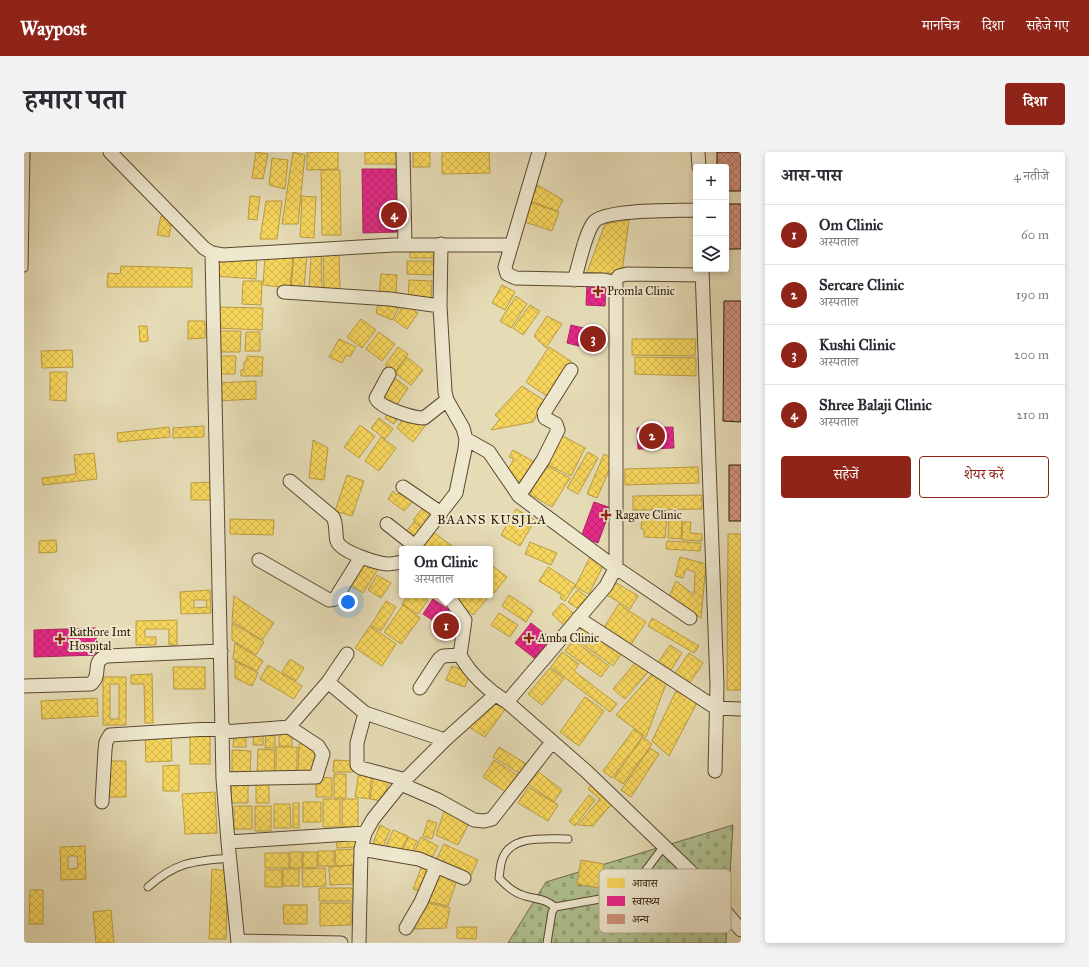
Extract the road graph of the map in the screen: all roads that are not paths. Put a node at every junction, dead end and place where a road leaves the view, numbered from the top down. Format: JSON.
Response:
{"nodes":[{"id":1,"x":26,"y":152,"type":"edge"},
{"id":2,"x":110,"y":152,"type":"edge"},
{"id":3,"x":403,"y":152,"type":"edge"},
{"id":4,"x":539,"y":152,"type":"edge"},
{"id":5,"x":698,"y":152,"type":"edge"},
{"id":6,"x":699,"y":164,"type":"edge"},
{"id":7,"x":693,"y":210,"type":"edge"},
{"id":8,"x":405,"y":244,"type":"junction"},
{"id":9,"x":440,"y":244,"type":"junction"},
{"id":10,"x":510,"y":245,"type":"junction"},
{"id":11,"x":212,"y":253,"type":"junction"},
{"id":12,"x":24,"y":268,"type":"edge"},
{"id":13,"x":702,"y":272,"type":"edge"},
{"id":14,"x":574,"y":280,"type":"junction"},
{"id":15,"x":615,"y":283,"type":"junction"},
{"id":16,"x":284,"y":292,"type":"dead end"},
{"id":17,"x":440,"y":306,"type":"junction"},
{"id":18,"x":571,"y":370,"type":"dead end"},
{"id":19,"x":389,"y":374,"type":"dead end"},
{"id":20,"x":447,"y":400,"type":"junction"},
{"id":21,"x":466,"y":439,"type":"junction"},
{"id":22,"x":290,"y":481,"type":"dead end"},
{"id":23,"x":403,"y":487,"type":"dead end"},
{"id":24,"x":519,"y":496,"type":"junction"},
{"id":25,"x":441,"y":513,"type":"junction"},
{"id":26,"x":387,"y":524,"type":"dead end"},
{"id":27,"x":413,"y":546,"type":"edge"},
{"id":28,"x":416,"y":546,"type":"edge"},
{"id":29,"x":361,"y":557,"type":"junction"},
{"id":30,"x":259,"y":560,"type":"dead end"},
{"id":31,"x":399,"y":562,"type":"edge"},
{"id":32,"x":616,"y":567,"type":"junction"},
{"id":33,"x":453,"y":598,"type":"edge"},
{"id":34,"x":578,"y":618,"type":"junction"},
{"id":35,"x":690,"y":618,"type":"dead end"},
{"id":36,"x":221,"y":651,"type":"junction"},
{"id":37,"x":347,"y":654,"type":"dead end"},
{"id":38,"x":460,"y":656,"type":"junction"},
{"id":39,"x":328,"y":682,"type":"junction"},
{"id":40,"x":24,"y":686,"type":"edge"},
{"id":41,"x":420,"y":688,"type":"dead end"},
{"id":42,"x":495,"y":694,"type":"junction"},
{"id":43,"x":507,"y":702,"type":"junction"},
{"id":44,"x":716,"y":708,"type":"junction"},
{"id":45,"x":741,"y":709,"type":"edge"},
{"id":46,"x":365,"y":713,"type":"junction"},
{"id":47,"x":289,"y":727,"type":"junction"},
{"id":48,"x":223,"y":730,"type":"junction"},
{"id":49,"x":445,"y":740,"type":"junction"},
{"id":50,"x":552,"y":742,"type":"junction"},
{"id":51,"x":715,"y":771,"type":"dead end"},
{"id":52,"x":223,"y":779,"type":"junction"},
{"id":53,"x":404,"y":782,"type":"junction"},
{"id":54,"x":102,"y":802,"type":"dead end"},
{"id":55,"x":365,"y":833,"type":"junction"},
{"id":56,"x":568,"y":839,"type":"dead end"},
{"id":57,"x":228,"y":842,"type":"junction"},
{"id":58,"x":664,"y":846,"type":"junction"},
{"id":59,"x":361,"y":849,"type":"junction"},
{"id":60,"x":229,"y":858,"type":"junction"},
{"id":61,"x":436,"y":867,"type":"junction"},
{"id":62,"x":647,"y":869,"type":"edge"},
{"id":63,"x":688,"y":869,"type":"edge"},
{"id":64,"x":464,"y":878,"type":"dead end"},
{"id":65,"x":148,"y":887,"type":"dead end"},
{"id":66,"x":599,"y":899,"type":"edge"},
{"id":67,"x":555,"y":907,"type":"junction"},
{"id":68,"x":731,"y":918,"type":"edge"},
{"id":69,"x":406,"y":928,"type":"dead end"},
{"id":70,"x":741,"y":930,"type":"edge"},
{"id":71,"x":238,"y":942,"type":"edge"},
{"id":72,"x":341,"y":943,"type":"edge"},
{"id":73,"x":359,"y":943,"type":"edge"},
{"id":74,"x":547,"y":943,"type":"edge"}],
"edges":[{"from":1,"to":12,"type":"lane"},
{"from":2,"to":11,"type":"street"},
{"from":3,"to":8,"type":"street"},
{"from":4,"to":10,"type":"street"},
{"from":5,"to":6,"type":"street"},
{"from":7,"to":14,"type":"street"},
{"from":8,"to":9,"type":"street"},
{"from":8,"to":11,"type":"street"},
{"from":9,"to":10,"type":"street"},
{"from":9,"to":17,"type":"street"},
{"from":10,"to":14,"type":"street"},
{"from":11,"to":36,"type":"street"},
{"from":13,"to":15,"type":"street"},
{"from":13,"to":44,"type":"street"},
{"from":14,"to":15,"type":"street"},
{"from":15,"to":32,"type":"street"},
{"from":16,"to":17,"type":"street"},
{"from":17,"to":20,"type":"street"},
{"from":18,"to":24,"type":"street"},
{"from":19,"to":20,"type":"street"},
{"from":20,"to":21,"type":"street"},
{"from":21,"to":24,"type":"street"},
{"from":21,"to":25,"type":"street"},
{"from":22,"to":29,"type":"street"},
{"from":23,"to":25,"type":"street"},
{"from":24,"to":32,"type":"street"},
{"from":25,"to":28,"type":"street"},
{"from":26,"to":27,"type":"street"},
{"from":29,"to":30,"type":"street"},
{"from":29,"to":31,"type":"street"},
{"from":32,"to":34,"type":"street"},
{"from":32,"to":35,"type":"street"},
{"from":33,"to":38,"type":"street"},
{"from":34,"to":43,"type":"street"},
{"from":34,"to":44,"type":"street"},
{"from":36,"to":40,"type":"street"},
{"from":36,"to":48,"type":"street"},
{"from":37,"to":39,"type":"street"},
{"from":38,"to":41,"type":"street"},
{"from":38,"to":42,"type":"street"},
{"from":39,"to":46,"type":"street"},
{"from":39,"to":47,"type":"street"},
{"from":42,"to":43,"type":"street"},
{"from":42,"to":49,"type":"street"},
{"from":43,"to":50,"type":"street"},
{"from":44,"to":45,"type":"street"},
{"from":44,"to":51,"type":"street"},
{"from":46,"to":49,"type":"street"},
{"from":46,"to":53,"type":"street"},
{"from":47,"to":48,"type":"street"},
{"from":47,"to":52,"type":"street"},
{"from":48,"to":52,"type":"street"},
{"from":48,"to":54,"type":"street"},
{"from":49,"to":53,"type":"street"},
{"from":50,"to":53,"type":"street"},
{"from":50,"to":58,"type":"street"},
{"from":52,"to":57,"type":"street"},
{"from":53,"to":55,"type":"street"},
{"from":55,"to":57,"type":"street"},
{"from":55,"to":59,"type":"street"},
{"from":56,"to":67,"type":"lane"},
{"from":57,"to":60,"type":"street"},
{"from":58,"to":62,"type":"lane"},
{"from":58,"to":63,"type":"street"},
{"from":59,"to":61,"type":"street"},
{"from":59,"to":73,"type":"street"},
{"from":60,"to":65,"type":"lane"},
{"from":60,"to":71,"type":"street"},
{"from":61,"to":64,"type":"street"},
{"from":61,"to":69,"type":"street"},
{"from":66,"to":67,"type":"lane"},
{"from":67,"to":74,"type":"lane"},
{"from":68,"to":70,"type":"street"},
{"from":71,"to":72,"type":"street"}]}
